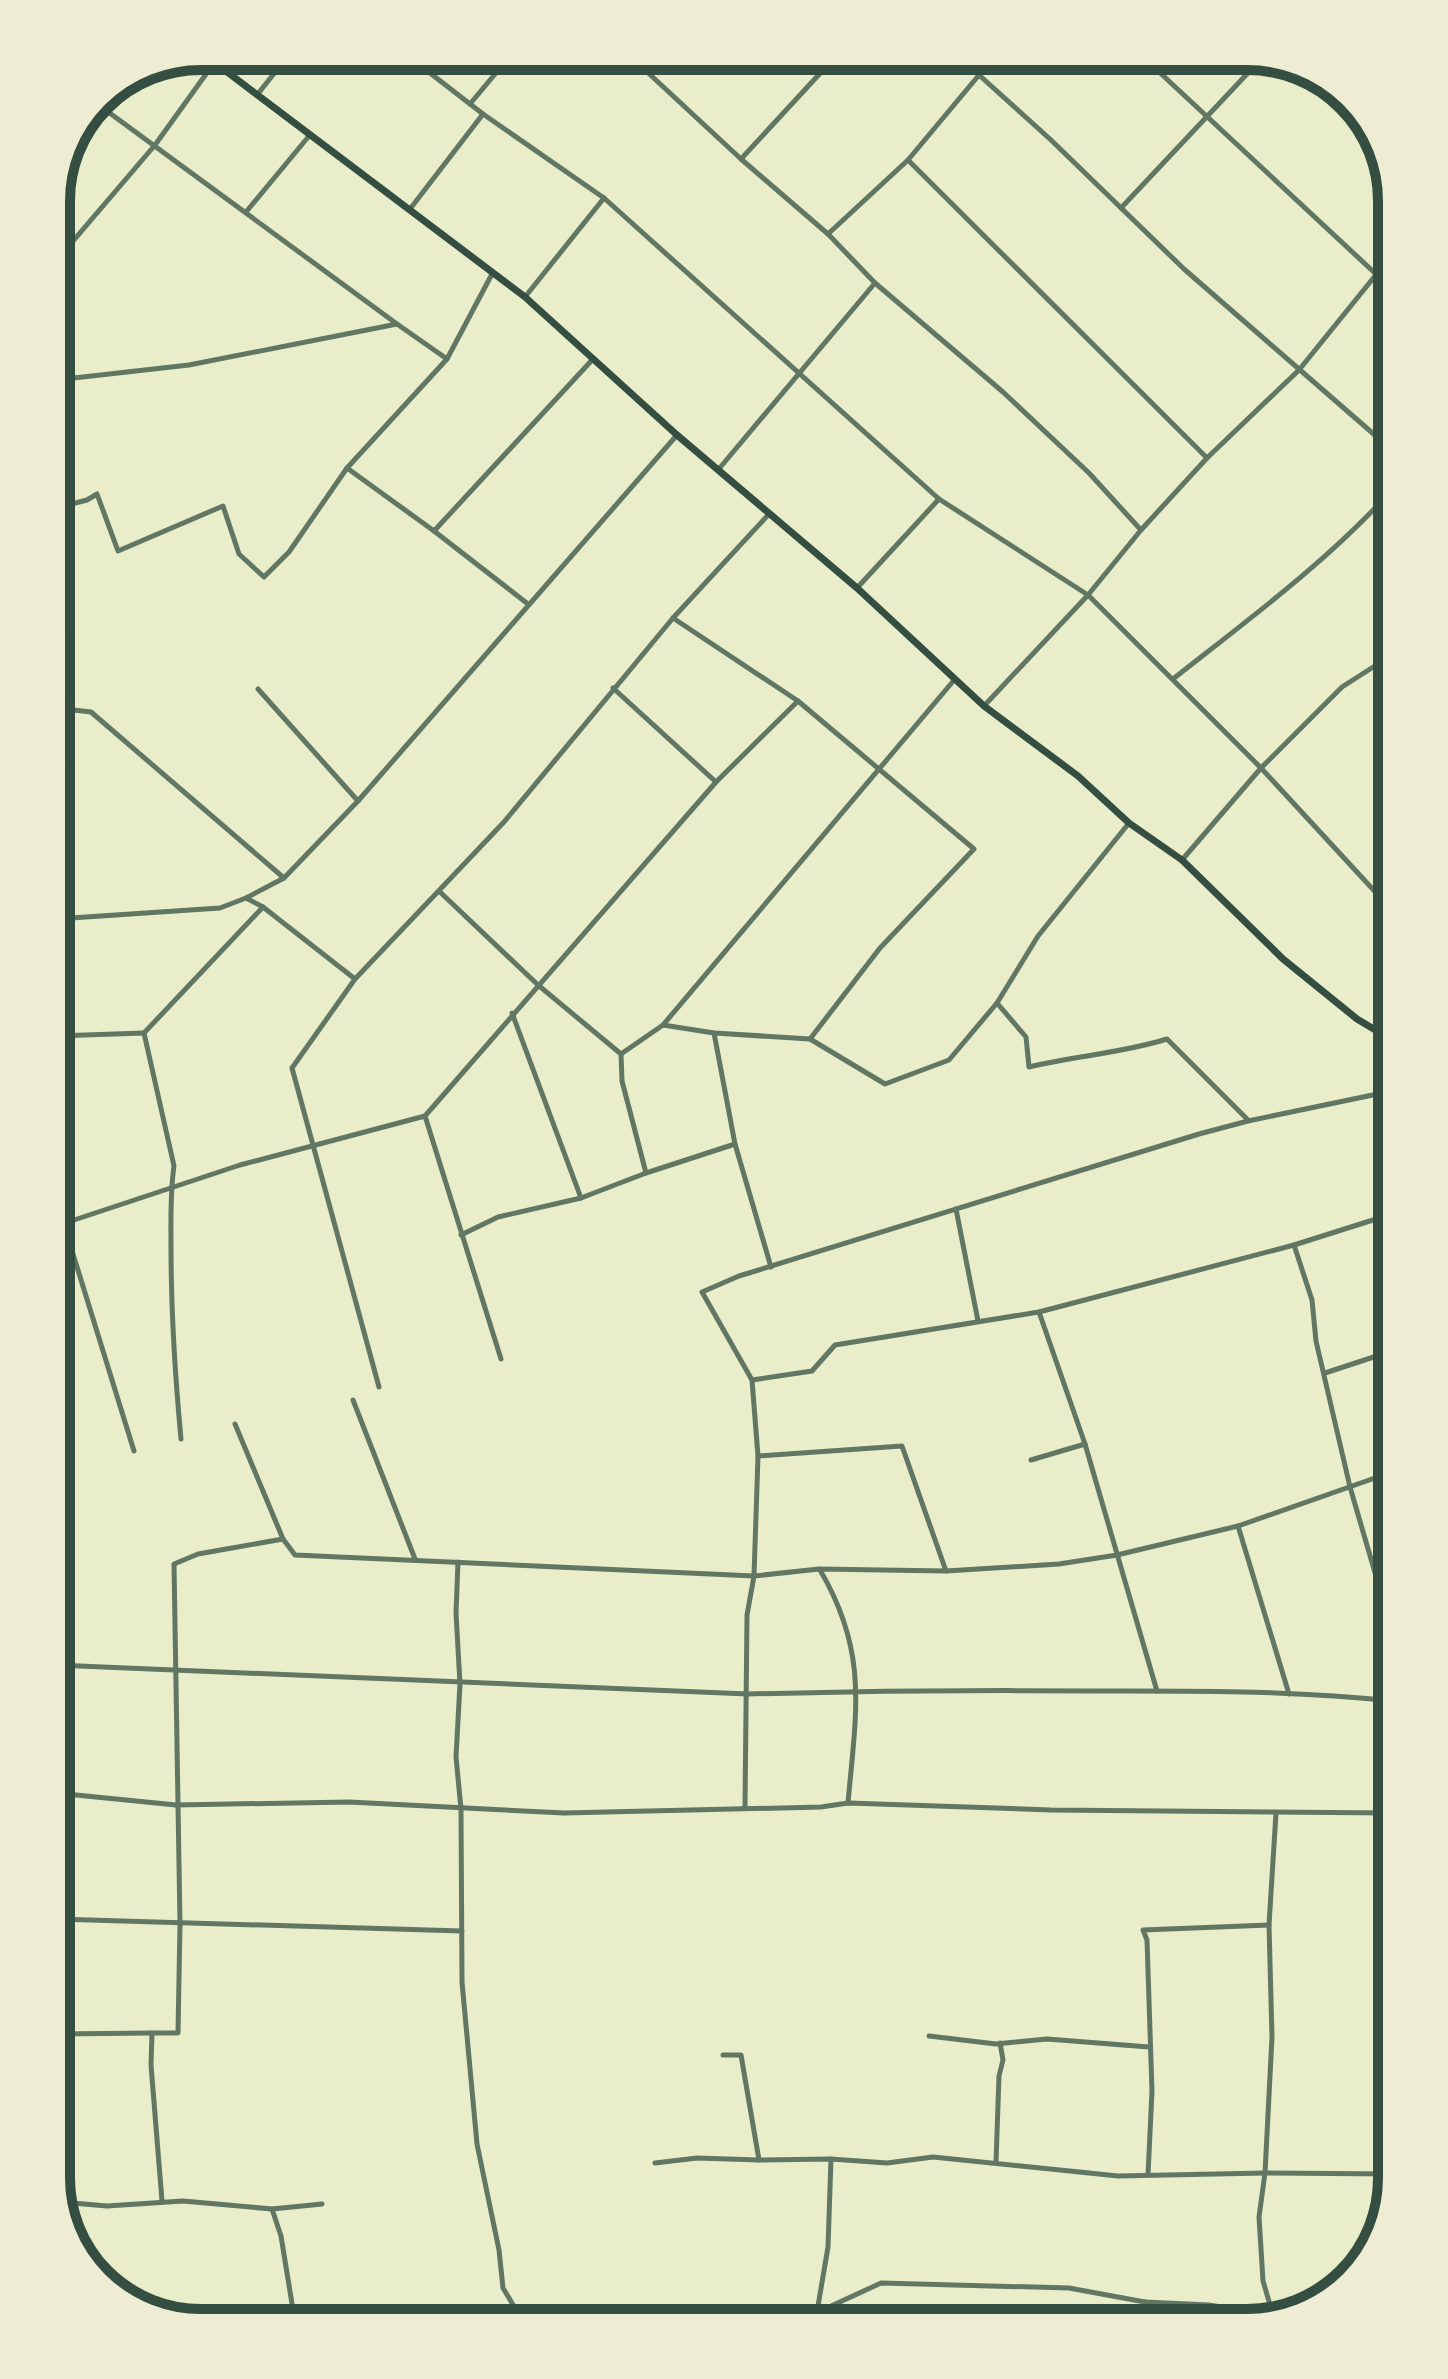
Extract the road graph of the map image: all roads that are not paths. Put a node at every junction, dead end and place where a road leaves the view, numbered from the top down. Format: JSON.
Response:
{"nodes":[{"id":1,"x":209,"y":70,"type":"edge"},
{"id":2,"x":223,"y":70,"type":"edge"},
{"id":3,"x":277,"y":70,"type":"edge"},
{"id":4,"x":426,"y":70,"type":"edge"},
{"id":5,"x":498,"y":70,"type":"edge"},
{"id":6,"x":646,"y":70,"type":"edge"},
{"id":7,"x":823,"y":70,"type":"edge"},
{"id":8,"x":984,"y":70,"type":"edge"},
{"id":9,"x":1157,"y":70,"type":"edge"},
{"id":10,"x":1251,"y":70,"type":"edge"},
{"id":11,"x":979,"y":75,"type":"junction"},
{"id":12,"x":257,"y":95,"type":"junction"},
{"id":13,"x":470,"y":104,"type":"junction"},
{"id":14,"x":107,"y":111,"type":"edge"},
{"id":15,"x":483,"y":114,"type":"junction"},
{"id":16,"x":1207,"y":116,"type":"junction"},
{"id":17,"x":309,"y":136,"type":"junction"},
{"id":18,"x":155,"y":145,"type":"junction"},
{"id":19,"x":741,"y":159,"type":"junction"},
{"id":20,"x":908,"y":160,"type":"junction"},
{"id":21,"x":604,"y":198,"type":"junction"},
{"id":22,"x":1121,"y":208,"type":"junction"},
{"id":23,"x":410,"y":209,"type":"junction"},
{"id":24,"x":246,"y":212,"type":"junction"},
{"id":25,"x":828,"y":234,"type":"junction"},
{"id":26,"x":70,"y":242,"type":"edge"},
{"id":27,"x":1378,"y":271,"type":"edge"},
{"id":28,"x":492,"y":274,"type":"junction"},
{"id":29,"x":1375,"y":274,"type":"junction"},
{"id":30,"x":1378,"y":277,"type":"edge"},
{"id":31,"x":875,"y":283,"type":"junction"},
{"id":32,"x":525,"y":297,"type":"junction"},
{"id":33,"x":397,"y":324,"type":"junction"},
{"id":34,"x":594,"y":358,"type":"junction"},
{"id":35,"x":447,"y":359,"type":"junction"},
{"id":36,"x":1299,"y":370,"type":"junction"},
{"id":37,"x":799,"y":373,"type":"junction"},
{"id":38,"x":70,"y":378,"type":"edge"},
{"id":39,"x":677,"y":435,"type":"junction"},
{"id":40,"x":1378,"y":438,"type":"edge"},
{"id":41,"x":1207,"y":458,"type":"junction"},
{"id":42,"x":347,"y":468,"type":"junction"},
{"id":43,"x":718,"y":470,"type":"junction"},
{"id":44,"x":939,"y":499,"type":"junction"},
{"id":45,"x":70,"y":504,"type":"edge"},
{"id":46,"x":1378,"y":506,"type":"edge"},
{"id":47,"x":769,"y":514,"type":"junction"},
{"id":48,"x":1141,"y":530,"type":"junction"},
{"id":49,"x":434,"y":531,"type":"junction"},
{"id":50,"x":857,"y":588,"type":"junction"},
{"id":51,"x":1088,"y":595,"type":"junction"},
{"id":52,"x":528,"y":604,"type":"junction"},
{"id":53,"x":673,"y":618,"type":"junction"},
{"id":54,"x":1378,"y":665,"type":"edge"},
{"id":55,"x":955,"y":679,"type":"junction"},
{"id":56,"x":1173,"y":679,"type":"junction"},
{"id":57,"x":613,"y":688,"type":"junction"},
{"id":58,"x":258,"y":689,"type":"dead end"},
{"id":59,"x":798,"y":701,"type":"junction"},
{"id":60,"x":984,"y":706,"type":"junction"},
{"id":61,"x":70,"y":710,"type":"edge"},
{"id":62,"x":1261,"y":768,"type":"junction"},
{"id":63,"x":881,"y":769,"type":"junction"},
{"id":64,"x":716,"y":782,"type":"junction"},
{"id":65,"x":358,"y":801,"type":"junction"},
{"id":66,"x":1129,"y":823,"type":"junction"},
{"id":67,"x":1182,"y":860,"type":"junction"},
{"id":68,"x":284,"y":878,"type":"junction"},
{"id":69,"x":440,"y":892,"type":"junction"},
{"id":70,"x":1378,"y":895,"type":"edge"},
{"id":71,"x":246,"y":898,"type":"junction"},
{"id":72,"x":263,"y":907,"type":"junction"},
{"id":73,"x":70,"y":917,"type":"edge"},
{"id":74,"x":355,"y":979,"type":"junction"},
{"id":75,"x":538,"y":985,"type":"junction"},
{"id":76,"x":997,"y":1003,"type":"junction"},
{"id":77,"x":512,"y":1013,"type":"junction"},
{"id":78,"x":663,"y":1025,"type":"junction"},
{"id":79,"x":1378,"y":1032,"type":"edge"},
{"id":80,"x":144,"y":1033,"type":"junction"},
{"id":81,"x":714,"y":1033,"type":"junction"},
{"id":82,"x":70,"y":1036,"type":"edge"},
{"id":83,"x":810,"y":1039,"type":"junction"},
{"id":84,"x":621,"y":1054,"type":"junction"},
{"id":85,"x":1378,"y":1094,"type":"edge"},
{"id":86,"x":425,"y":1116,"type":"junction"},
{"id":87,"x":1248,"y":1121,"type":"junction"},
{"id":88,"x":313,"y":1144,"type":"junction"},
{"id":89,"x":735,"y":1144,"type":"junction"},
{"id":90,"x":646,"y":1173,"type":"junction"},
{"id":91,"x":171,"y":1187,"type":"junction"},
{"id":92,"x":581,"y":1198,"type":"junction"},
{"id":93,"x":956,"y":1209,"type":"junction"},
{"id":94,"x":1378,"y":1218,"type":"edge"},
{"id":95,"x":70,"y":1223,"type":"edge"},
{"id":96,"x":461,"y":1235,"type":"junction"},
{"id":97,"x":70,"y":1244,"type":"edge"},
{"id":98,"x":1294,"y":1245,"type":"junction"},
{"id":99,"x":771,"y":1267,"type":"junction"},
{"id":100,"x":1039,"y":1312,"type":"junction"},
{"id":101,"x":978,"y":1321,"type":"junction"},
{"id":102,"x":1378,"y":1356,"type":"edge"},
{"id":103,"x":501,"y":1359,"type":"dead end"},
{"id":104,"x":1325,"y":1373,"type":"junction"},
{"id":105,"x":752,"y":1380,"type":"junction"},
{"id":106,"x":379,"y":1387,"type":"dead end"},
{"id":107,"x":353,"y":1400,"type":"dead end"},
{"id":108,"x":235,"y":1424,"type":"dead end"},
{"id":109,"x":181,"y":1439,"type":"dead end"},
{"id":110,"x":1085,"y":1444,"type":"junction"},
{"id":111,"x":134,"y":1451,"type":"dead end"},
{"id":112,"x":758,"y":1456,"type":"junction"},
{"id":113,"x":1031,"y":1460,"type":"dead end"},
{"id":114,"x":1378,"y":1477,"type":"edge"},
{"id":115,"x":1350,"y":1487,"type":"junction"},
{"id":116,"x":1238,"y":1526,"type":"junction"},
{"id":117,"x":283,"y":1539,"type":"junction"},
{"id":118,"x":1117,"y":1555,"type":"junction"},
{"id":119,"x":415,"y":1559,"type":"junction"},
{"id":120,"x":458,"y":1561,"type":"junction"},
{"id":121,"x":819,"y":1569,"type":"junction"},
{"id":122,"x":946,"y":1571,"type":"junction"},
{"id":123,"x":754,"y":1576,"type":"junction"},
{"id":124,"x":1378,"y":1583,"type":"edge"},
{"id":125,"x":70,"y":1666,"type":"edge"},
{"id":126,"x":177,"y":1671,"type":"junction"},
{"id":127,"x":460,"y":1684,"type":"junction"},
{"id":128,"x":857,"y":1691,"type":"junction"},
{"id":129,"x":1157,"y":1691,"type":"junction"},
{"id":130,"x":748,"y":1694,"type":"junction"},
{"id":131,"x":1289,"y":1694,"type":"junction"},
{"id":132,"x":1378,"y":1700,"type":"edge"},
{"id":133,"x":70,"y":1794,"type":"edge"},
{"id":134,"x":848,"y":1803,"type":"junction"},
{"id":135,"x":176,"y":1805,"type":"junction"},
{"id":136,"x":745,"y":1807,"type":"junction"},
{"id":137,"x":461,"y":1809,"type":"junction"},
{"id":138,"x":1276,"y":1813,"type":"junction"},
{"id":139,"x":1378,"y":1813,"type":"edge"},
{"id":140,"x":70,"y":1920,"type":"edge"},
{"id":141,"x":180,"y":1924,"type":"junction"},
{"id":142,"x":1269,"y":1925,"type":"junction"},
{"id":143,"x":462,"y":1931,"type":"junction"},
{"id":144,"x":152,"y":2033,"type":"junction"},
{"id":145,"x":70,"y":2034,"type":"edge"},
{"id":146,"x":929,"y":2036,"type":"dead end"},
{"id":147,"x":1000,"y":2043,"type":"junction"},
{"id":148,"x":1149,"y":2047,"type":"junction"},
{"id":149,"x":723,"y":2055,"type":"dead end"},
{"id":150,"x":831,"y":2159,"type":"junction"},
{"id":151,"x":759,"y":2160,"type":"junction"},
{"id":152,"x":996,"y":2162,"type":"junction"},
{"id":153,"x":655,"y":2163,"type":"dead end"},
{"id":154,"x":1265,"y":2173,"type":"junction"},
{"id":155,"x":1378,"y":2174,"type":"edge"},
{"id":156,"x":1148,"y":2175,"type":"junction"},
{"id":157,"x":162,"y":2201,"type":"junction"},
{"id":158,"x":73,"y":2203,"type":"edge"},
{"id":159,"x":322,"y":2204,"type":"dead end"},
{"id":160,"x":272,"y":2209,"type":"junction"},
{"id":161,"x":1145,"y":2302,"type":"junction"},
{"id":162,"x":1272,"y":2307,"type":"edge"},
{"id":163,"x":293,"y":2309,"type":"edge"},
{"id":164,"x":516,"y":2309,"type":"edge"},
{"id":165,"x":817,"y":2309,"type":"edge"},
{"id":166,"x":825,"y":2309,"type":"edge"},
{"id":167,"x":1152,"y":2309,"type":"edge"},
{"id":168,"x":1233,"y":2309,"type":"edge"}],
"edges":[{"from":1,"to":18,"type":"street"},
{"from":2,"to":12,"type":"main road"},
{"from":3,"to":12,"type":"street"},
{"from":4,"to":13,"type":"street"},
{"from":5,"to":13,"type":"street"},
{"from":6,"to":19,"type":"street"},
{"from":7,"to":19,"type":"street"},
{"from":8,"to":11,"type":"street"},
{"from":9,"to":16,"type":"street"},
{"from":10,"to":16,"type":"street"},
{"from":11,"to":20,"type":"street"},
{"from":11,"to":22,"type":"street"},
{"from":12,"to":17,"type":"main road"},
{"from":13,"to":15,"type":"street"},
{"from":14,"to":18,"type":"street"},
{"from":15,"to":21,"type":"street"},
{"from":15,"to":23,"type":"street"},
{"from":16,"to":22,"type":"street"},
{"from":16,"to":29,"type":"street"},
{"from":17,"to":23,"type":"main road"},
{"from":17,"to":24,"type":"street"},
{"from":18,"to":24,"type":"street"},
{"from":18,"to":26,"type":"street"},
{"from":19,"to":25,"type":"street"},
{"from":20,"to":25,"type":"street"},
{"from":20,"to":41,"type":"street"},
{"from":21,"to":32,"type":"street"},
{"from":21,"to":37,"type":"street"},
{"from":22,"to":36,"type":"street"},
{"from":23,"to":28,"type":"main road"},
{"from":24,"to":33,"type":"street"},
{"from":25,"to":31,"type":"street"},
{"from":27,"to":29,"type":"street"},
{"from":28,"to":32,"type":"main road"},
{"from":28,"to":35,"type":"street"},
{"from":29,"to":30,"type":"street"},
{"from":29,"to":36,"type":"street"},
{"from":31,"to":37,"type":"street"},
{"from":31,"to":48,"type":"street"},
{"from":32,"to":34,"type":"main road"},
{"from":33,"to":35,"type":"street"},
{"from":33,"to":38,"type":"street"},
{"from":34,"to":39,"type":"main road"},
{"from":34,"to":49,"type":"street"},
{"from":35,"to":42,"type":"street"},
{"from":36,"to":40,"type":"street"},
{"from":36,"to":41,"type":"street"},
{"from":37,"to":43,"type":"street"},
{"from":37,"to":44,"type":"street"},
{"from":39,"to":43,"type":"main road"},
{"from":39,"to":52,"type":"street"},
{"from":41,"to":48,"type":"street"},
{"from":42,"to":45,"type":"street"},
{"from":42,"to":49,"type":"street"},
{"from":43,"to":47,"type":"main road"},
{"from":44,"to":50,"type":"street"},
{"from":44,"to":51,"type":"street"},
{"from":46,"to":56,"type":"street"},
{"from":47,"to":50,"type":"main road"},
{"from":47,"to":53,"type":"street"},
{"from":48,"to":51,"type":"street"},
{"from":49,"to":52,"type":"street"},
{"from":50,"to":55,"type":"main road"},
{"from":51,"to":56,"type":"street"},
{"from":51,"to":60,"type":"street"},
{"from":52,"to":65,"type":"street"},
{"from":53,"to":57,"type":"street"},
{"from":53,"to":59,"type":"street"},
{"from":54,"to":62,"type":"street"},
{"from":55,"to":60,"type":"main road"},
{"from":55,"to":63,"type":"street"},
{"from":56,"to":62,"type":"street"},
{"from":57,"to":64,"type":"street"},
{"from":57,"to":69,"type":"street"},
{"from":58,"to":65,"type":"street"},
{"from":59,"to":63,"type":"street"},
{"from":59,"to":64,"type":"street"},
{"from":60,"to":66,"type":"main road"},
{"from":61,"to":68,"type":"street"},
{"from":62,"to":67,"type":"street"},
{"from":62,"to":70,"type":"street"},
{"from":63,"to":78,"type":"street"},
{"from":63,"to":83,"type":"street"},
{"from":64,"to":75,"type":"street"},
{"from":65,"to":68,"type":"street"},
{"from":66,"to":67,"type":"main road"},
{"from":66,"to":76,"type":"street"},
{"from":67,"to":79,"type":"main road"},
{"from":68,"to":71,"type":"street"},
{"from":69,"to":74,"type":"street"},
{"from":69,"to":75,"type":"street"},
{"from":71,"to":72,"type":"street"},
{"from":71,"to":73,"type":"street"},
{"from":72,"to":74,"type":"street"},
{"from":72,"to":80,"type":"street"},
{"from":74,"to":88,"type":"street"},
{"from":75,"to":77,"type":"street"},
{"from":75,"to":84,"type":"street"},
{"from":76,"to":83,"type":"street"},
{"from":76,"to":87,"type":"street"},
{"from":77,"to":86,"type":"street"},
{"from":77,"to":92,"type":"street"},
{"from":78,"to":81,"type":"street"},
{"from":78,"to":84,"type":"street"},
{"from":80,"to":82,"type":"street"},
{"from":80,"to":91,"type":"street"},
{"from":81,"to":83,"type":"street"},
{"from":81,"to":89,"type":"street"},
{"from":84,"to":90,"type":"street"},
{"from":85,"to":87,"type":"street"},
{"from":86,"to":88,"type":"street"},
{"from":86,"to":96,"type":"street"},
{"from":87,"to":93,"type":"street"},
{"from":88,"to":91,"type":"street"},
{"from":88,"to":106,"type":"street"},
{"from":89,"to":90,"type":"street"},
{"from":89,"to":99,"type":"street"},
{"from":90,"to":92,"type":"street"},
{"from":91,"to":95,"type":"street"},
{"from":91,"to":109,"type":"street"},
{"from":92,"to":96,"type":"street"},
{"from":93,"to":99,"type":"street"},
{"from":93,"to":101,"type":"street"},
{"from":94,"to":98,"type":"street"},
{"from":96,"to":103,"type":"street"},
{"from":97,"to":111,"type":"street"},
{"from":98,"to":100,"type":"street"},
{"from":98,"to":104,"type":"street"},
{"from":99,"to":105,"type":"street"},
{"from":100,"to":101,"type":"street"},
{"from":100,"to":110,"type":"street"},
{"from":101,"to":105,"type":"street"},
{"from":102,"to":104,"type":"street"},
{"from":104,"to":115,"type":"street"},
{"from":105,"to":112,"type":"street"},
{"from":107,"to":119,"type":"street"},
{"from":108,"to":117,"type":"street"},
{"from":110,"to":113,"type":"street"},
{"from":110,"to":118,"type":"street"},
{"from":112,"to":122,"type":"street"},
{"from":112,"to":123,"type":"street"},
{"from":114,"to":115,"type":"street"},
{"from":115,"to":116,"type":"street"},
{"from":115,"to":124,"type":"street"},
{"from":116,"to":118,"type":"street"},
{"from":116,"to":131,"type":"street"},
{"from":117,"to":119,"type":"street"},
{"from":117,"to":126,"type":"street"},
{"from":118,"to":122,"type":"street"},
{"from":118,"to":129,"type":"street"},
{"from":119,"to":120,"type":"street"},
{"from":120,"to":123,"type":"street"},
{"from":120,"to":127,"type":"street"},
{"from":121,"to":122,"type":"street"},
{"from":121,"to":123,"type":"street"},
{"from":121,"to":128,"type":"street"},
{"from":123,"to":130,"type":"street"},
{"from":125,"to":126,"type":"street"},
{"from":126,"to":127,"type":"street"},
{"from":126,"to":135,"type":"street"},
{"from":127,"to":130,"type":"street"},
{"from":127,"to":137,"type":"street"},
{"from":128,"to":129,"type":"street"},
{"from":128,"to":130,"type":"street"},
{"from":128,"to":134,"type":"street"},
{"from":129,"to":131,"type":"street"},
{"from":130,"to":136,"type":"street"},
{"from":131,"to":132,"type":"street"},
{"from":133,"to":135,"type":"street"},
{"from":134,"to":136,"type":"street"},
{"from":134,"to":138,"type":"street"},
{"from":135,"to":137,"type":"street"},
{"from":135,"to":141,"type":"street"},
{"from":136,"to":137,"type":"street"},
{"from":137,"to":143,"type":"street"},
{"from":138,"to":139,"type":"street"},
{"from":138,"to":142,"type":"street"},
{"from":140,"to":141,"type":"street"},
{"from":141,"to":143,"type":"street"},
{"from":141,"to":144,"type":"street"},
{"from":142,"to":148,"type":"street"},
{"from":142,"to":154,"type":"street"},
{"from":143,"to":164,"type":"street"},
{"from":144,"to":145,"type":"street"},
{"from":144,"to":157,"type":"street"},
{"from":146,"to":147,"type":"street"},
{"from":147,"to":148,"type":"street"},
{"from":147,"to":152,"type":"street"},
{"from":148,"to":156,"type":"street"},
{"from":149,"to":151,"type":"street"},
{"from":150,"to":151,"type":"street"},
{"from":150,"to":152,"type":"street"},
{"from":150,"to":165,"type":"street"},
{"from":151,"to":153,"type":"street"},
{"from":152,"to":156,"type":"street"},
{"from":154,"to":155,"type":"street"},
{"from":154,"to":156,"type":"street"},
{"from":154,"to":162,"type":"street"},
{"from":157,"to":158,"type":"street"},
{"from":157,"to":160,"type":"street"},
{"from":159,"to":160,"type":"street"},
{"from":160,"to":163,"type":"street"},
{"from":161,"to":166,"type":"street"},
{"from":161,"to":167,"type":"street"},
{"from":161,"to":168,"type":"street"}]}
